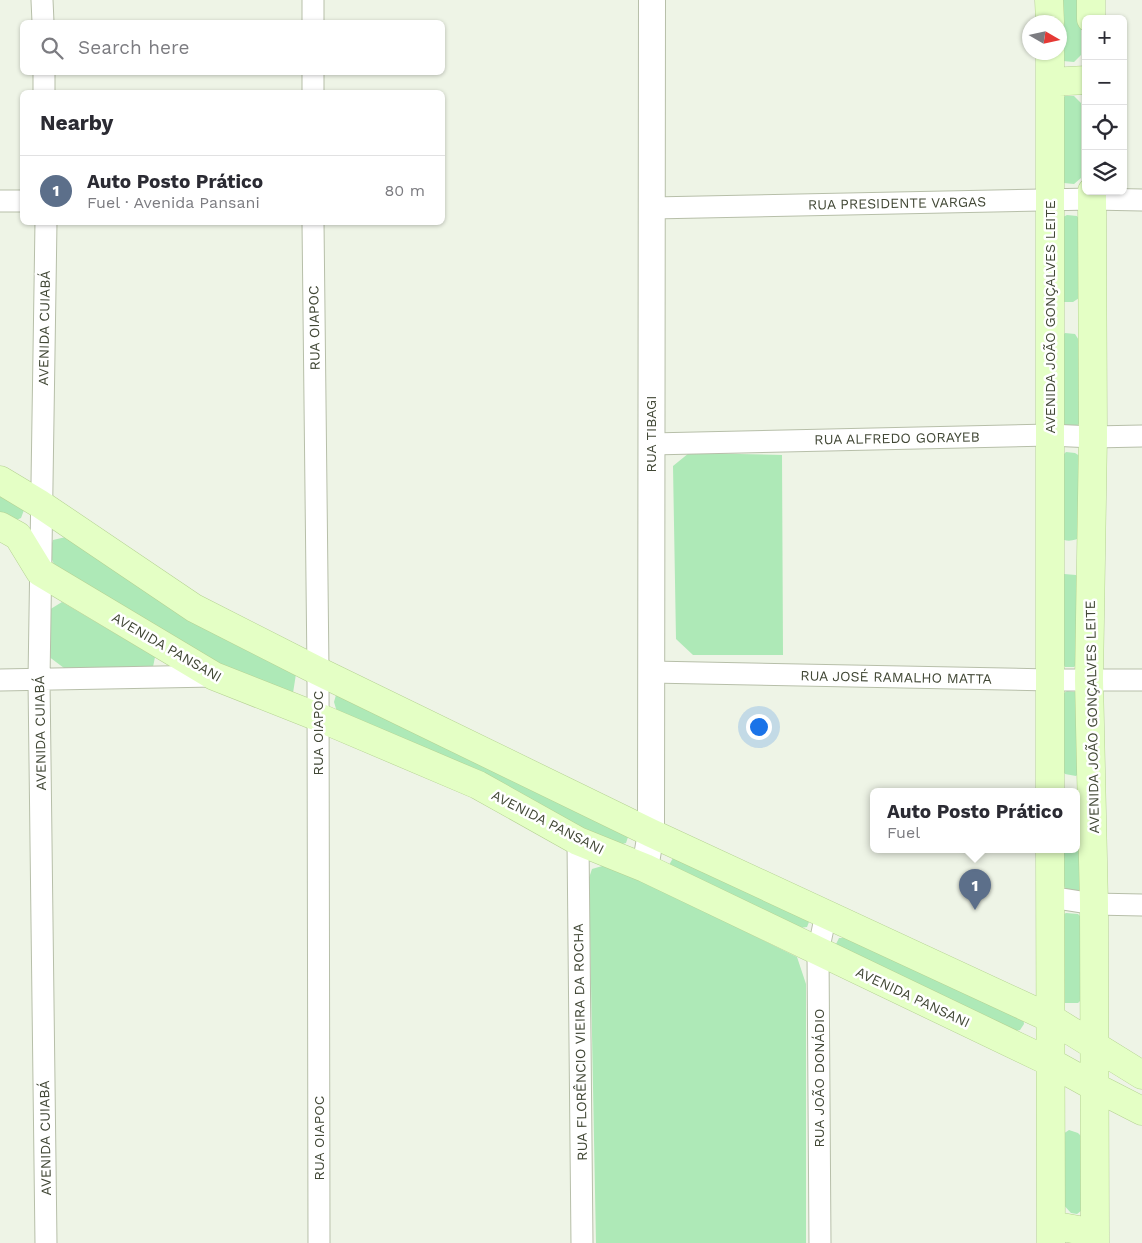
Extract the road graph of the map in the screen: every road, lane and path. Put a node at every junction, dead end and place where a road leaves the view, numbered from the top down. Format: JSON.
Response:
{"nodes":[{"id":1,"x":42,"y":0,"type":"edge"},
{"id":2,"x":313,"y":0,"type":"edge"},
{"id":3,"x":652,"y":0,"type":"edge"},
{"id":4,"x":1050,"y":0,"type":"edge"},
{"id":5,"x":1091,"y":0,"type":"edge"},
{"id":6,"x":1050,"y":15,"type":"edge"},
{"id":7,"x":1091,"y":15,"type":"edge"},
{"id":8,"x":43,"y":20,"type":"edge"},
{"id":9,"x":313,"y":20,"type":"edge"},
{"id":10,"x":1050,"y":60,"type":"edge"},
{"id":11,"x":44,"y":75,"type":"edge"},
{"id":12,"x":313,"y":75,"type":"edge"},
{"id":13,"x":1082,"y":80,"type":"edge"},
{"id":14,"x":1050,"y":82,"type":"junction"},
{"id":15,"x":44,"y":90,"type":"edge"},
{"id":16,"x":313,"y":90,"type":"edge"},
{"id":17,"x":1092,"y":195,"type":"edge"},
{"id":18,"x":1050,"y":200,"type":"junction"},
{"id":19,"x":1142,"y":200,"type":"edge"},
{"id":20,"x":0,"y":201,"type":"edge"},
{"id":21,"x":20,"y":201,"type":"edge"},
{"id":22,"x":652,"y":208,"type":"junction"},
{"id":23,"x":46,"y":225,"type":"edge"},
{"id":24,"x":313,"y":225,"type":"edge"},
{"id":25,"x":1050,"y":318,"type":"junction"},
{"id":26,"x":1092,"y":318,"type":"junction"},
{"id":27,"x":1050,"y":434,"type":"junction"},
{"id":28,"x":1142,"y":436,"type":"edge"},
{"id":29,"x":1093,"y":437,"type":"junction"},
{"id":30,"x":651,"y":444,"type":"junction"},
{"id":31,"x":0,"y":480,"type":"edge"},
{"id":32,"x":40,"y":504,"type":"junction"},
{"id":33,"x":0,"y":526,"type":"edge"},
{"id":34,"x":1091,"y":554,"type":"junction"},
{"id":35,"x":1050,"y":556,"type":"junction"},
{"id":36,"x":40,"y":572,"type":"junction"},
{"id":37,"x":318,"y":671,"type":"junction"},
{"id":38,"x":651,"y":672,"type":"junction"},
{"id":39,"x":214,"y":676,"type":"junction"},
{"id":40,"x":0,"y":680,"type":"edge"},
{"id":41,"x":39,"y":680,"type":"junction"},
{"id":42,"x":1050,"y":680,"type":"junction"},
{"id":43,"x":1089,"y":680,"type":"junction"},
{"id":44,"x":1142,"y":680,"type":"edge"},
{"id":45,"x":318,"y":717,"type":"junction"},
{"id":46,"x":1050,"y":788,"type":"edge"},
{"id":47,"x":1084,"y":793,"type":"edge"},
{"id":48,"x":650,"y":833,"type":"junction"},
{"id":49,"x":578,"y":841,"type":"junction"},
{"id":50,"x":1050,"y":853,"type":"edge"},
{"id":51,"x":644,"y":868,"type":"junction"},
{"id":52,"x":1050,"y":897,"type":"junction"},
{"id":53,"x":1094,"y":904,"type":"junction"},
{"id":54,"x":1142,"y":904,"type":"edge"},
{"id":55,"x":826,"y":914,"type":"junction"},
{"id":56,"x":818,"y":952,"type":"junction"},
{"id":57,"x":1050,"y":1018,"type":"junction"},
{"id":58,"x":1095,"y":1047,"type":"junction"},
{"id":59,"x":1050,"y":1062,"type":"junction"},
{"id":60,"x":1142,"y":1075,"type":"edge"},
{"id":61,"x":1095,"y":1087,"type":"junction"},
{"id":62,"x":1142,"y":1111,"type":"edge"},
{"id":63,"x":1051,"y":1234,"type":"edge"},
{"id":64,"x":1095,"y":1238,"type":"edge"},
{"id":65,"x":46,"y":1243,"type":"edge"},
{"id":66,"x":319,"y":1243,"type":"edge"},
{"id":67,"x":582,"y":1243,"type":"edge"},
{"id":68,"x":820,"y":1243,"type":"edge"}],
"edges":[{"from":1,"to":8,"type":"street"},
{"from":2,"to":9,"type":"street"},
{"from":3,"to":22,"type":"street","name":"RUA TIBAGI"},
{"from":4,"to":6,"type":"main road"},
{"from":5,"to":7,"type":"main road"},
{"from":10,"to":14,"type":"main road","name":"AVENIDA JOÃO GONÇALVES LEITE"},
{"from":11,"to":15,"type":"street"},
{"from":12,"to":16,"type":"street"},
{"from":13,"to":14,"type":"main road"},
{"from":14,"to":18,"type":"main road","name":"AVENIDA JOÃO GONÇALVES LEITE"},
{"from":17,"to":18,"type":"street","name":"RUA PRESIDENTE VARGAS"},
{"from":17,"to":19,"type":"street","name":"RUA PRESIDENTE VARGAS"},
{"from":17,"to":26,"type":"main road","name":"AVENIDA JOÃO GONÇALVES LEITE"},
{"from":18,"to":22,"type":"street","name":"RUA PRESIDENTE VARGAS"},
{"from":18,"to":25,"type":"main road","name":"AVENIDA JOÃO GONÇALVES LEITE"},
{"from":20,"to":21,"type":"street"},
{"from":22,"to":30,"type":"street","name":"RUA TIBAGI"},
{"from":23,"to":32,"type":"street","name":"AVENIDA CUIABÁ"},
{"from":24,"to":37,"type":"street","name":"RUA OIAPOC"},
{"from":25,"to":26,"type":"main road"},
{"from":25,"to":27,"type":"main road","name":"AVENIDA JOÃO GONÇALVES LEITE"},
{"from":26,"to":29,"type":"main road","name":"AVENIDA JOÃO GONÇALVES LEITE"},
{"from":27,"to":29,"type":"street","name":"RUA ALFREDO GORAYEB"},
{"from":27,"to":30,"type":"street","name":"RUA ALFREDO GORAYEB"},
{"from":27,"to":35,"type":"main road","name":"AVENIDA JOÃO GONÇALVES LEITE"},
{"from":28,"to":29,"type":"street","name":"RUA ALFREDO GORAYEB"},
{"from":29,"to":34,"type":"main road","name":"AVENIDA JOÃO GONÇALVES LEITE"},
{"from":30,"to":38,"type":"street","name":"RUA TIBAGI"},
{"from":31,"to":32,"type":"main road"},
{"from":32,"to":36,"type":"street","name":"AVENIDA CUIABÁ"},
{"from":32,"to":37,"type":"main road"},
{"from":33,"to":36,"type":"main road","name":"AVENIDA PANSANI"},
{"from":34,"to":35,"type":"main road"},
{"from":34,"to":43,"type":"main road","name":"AVENIDA JOÃO GONÇALVES LEITE"},
{"from":35,"to":42,"type":"main road","name":"AVENIDA JOÃO GONÇALVES LEITE"},
{"from":36,"to":39,"type":"main road","name":"AVENIDA PANSANI"},
{"from":36,"to":41,"type":"street","name":"AVENIDA CUIABÁ"},
{"from":37,"to":45,"type":"street","name":"RUA OIAPOC"},
{"from":37,"to":48,"type":"main road"},
{"from":38,"to":42,"type":"street","name":"RUA JOSÉ RAMALHO MATTA"},
{"from":38,"to":48,"type":"street","name":"RUA TIBAGI"},
{"from":39,"to":41,"type":"street"},
{"from":39,"to":45,"type":"main road","name":"AVENIDA PANSANI"},
{"from":40,"to":41,"type":"street"},
{"from":41,"to":65,"type":"street","name":"AVENIDA CUIABÁ"},
{"from":42,"to":43,"type":"street","name":"RUA JOSÉ RAMALHO MATTA"},
{"from":42,"to":46,"type":"main road","name":"AVENIDA JOÃO GONÇALVES LEITE"},
{"from":43,"to":44,"type":"street","name":"RUA JOSÉ RAMALHO MATTA"},
{"from":43,"to":47,"type":"main road","name":"AVENIDA JOÃO GONÇALVES LEITE"},
{"from":45,"to":49,"type":"main road","name":"AVENIDA PANSANI"},
{"from":45,"to":66,"type":"street","name":"RUA OIAPOC"},
{"from":47,"to":53,"type":"main road","name":"AVENIDA JOÃO GONÇALVES LEITE"},
{"from":48,"to":51,"type":"street","name":"RUA TIBAGI"},
{"from":48,"to":55,"type":"main road"},
{"from":49,"to":51,"type":"main road","name":"AVENIDA PANSANI"},
{"from":49,"to":67,"type":"street","name":"RUA FLORÊNCIO VIEIRA DA ROCHA"},
{"from":50,"to":52,"type":"main road"},
{"from":51,"to":56,"type":"main road","name":"AVENIDA PANSANI"},
{"from":52,"to":53,"type":"street"},
{"from":52,"to":57,"type":"main road"},
{"from":53,"to":54,"type":"street"},
{"from":53,"to":58,"type":"main road","name":"AVENIDA JOÃO GONÇALVES LEITE"},
{"from":55,"to":56,"type":"street","name":"RUA JOÃO DONÁDIO"},
{"from":55,"to":57,"type":"main road"},
{"from":56,"to":59,"type":"main road","name":"AVENIDA PANSANI"},
{"from":56,"to":68,"type":"street","name":"RUA JOÃO DONÁDIO"},
{"from":57,"to":58,"type":"main road"},
{"from":57,"to":59,"type":"main road"},
{"from":58,"to":60,"type":"main road"},
{"from":58,"to":61,"type":"main road","name":"AVENIDA JOÃO GONÇALVES LEITE"},
{"from":59,"to":61,"type":"main road","name":"AVENIDA PANSANI"},
{"from":59,"to":63,"type":"main road"},
{"from":61,"to":62,"type":"main road","name":"AVENIDA PANSANI"},
{"from":61,"to":64,"type":"main road","name":"AVENIDA JOÃO GONÇALVES LEITE"},
{"from":63,"to":64,"type":"main road"}]}
